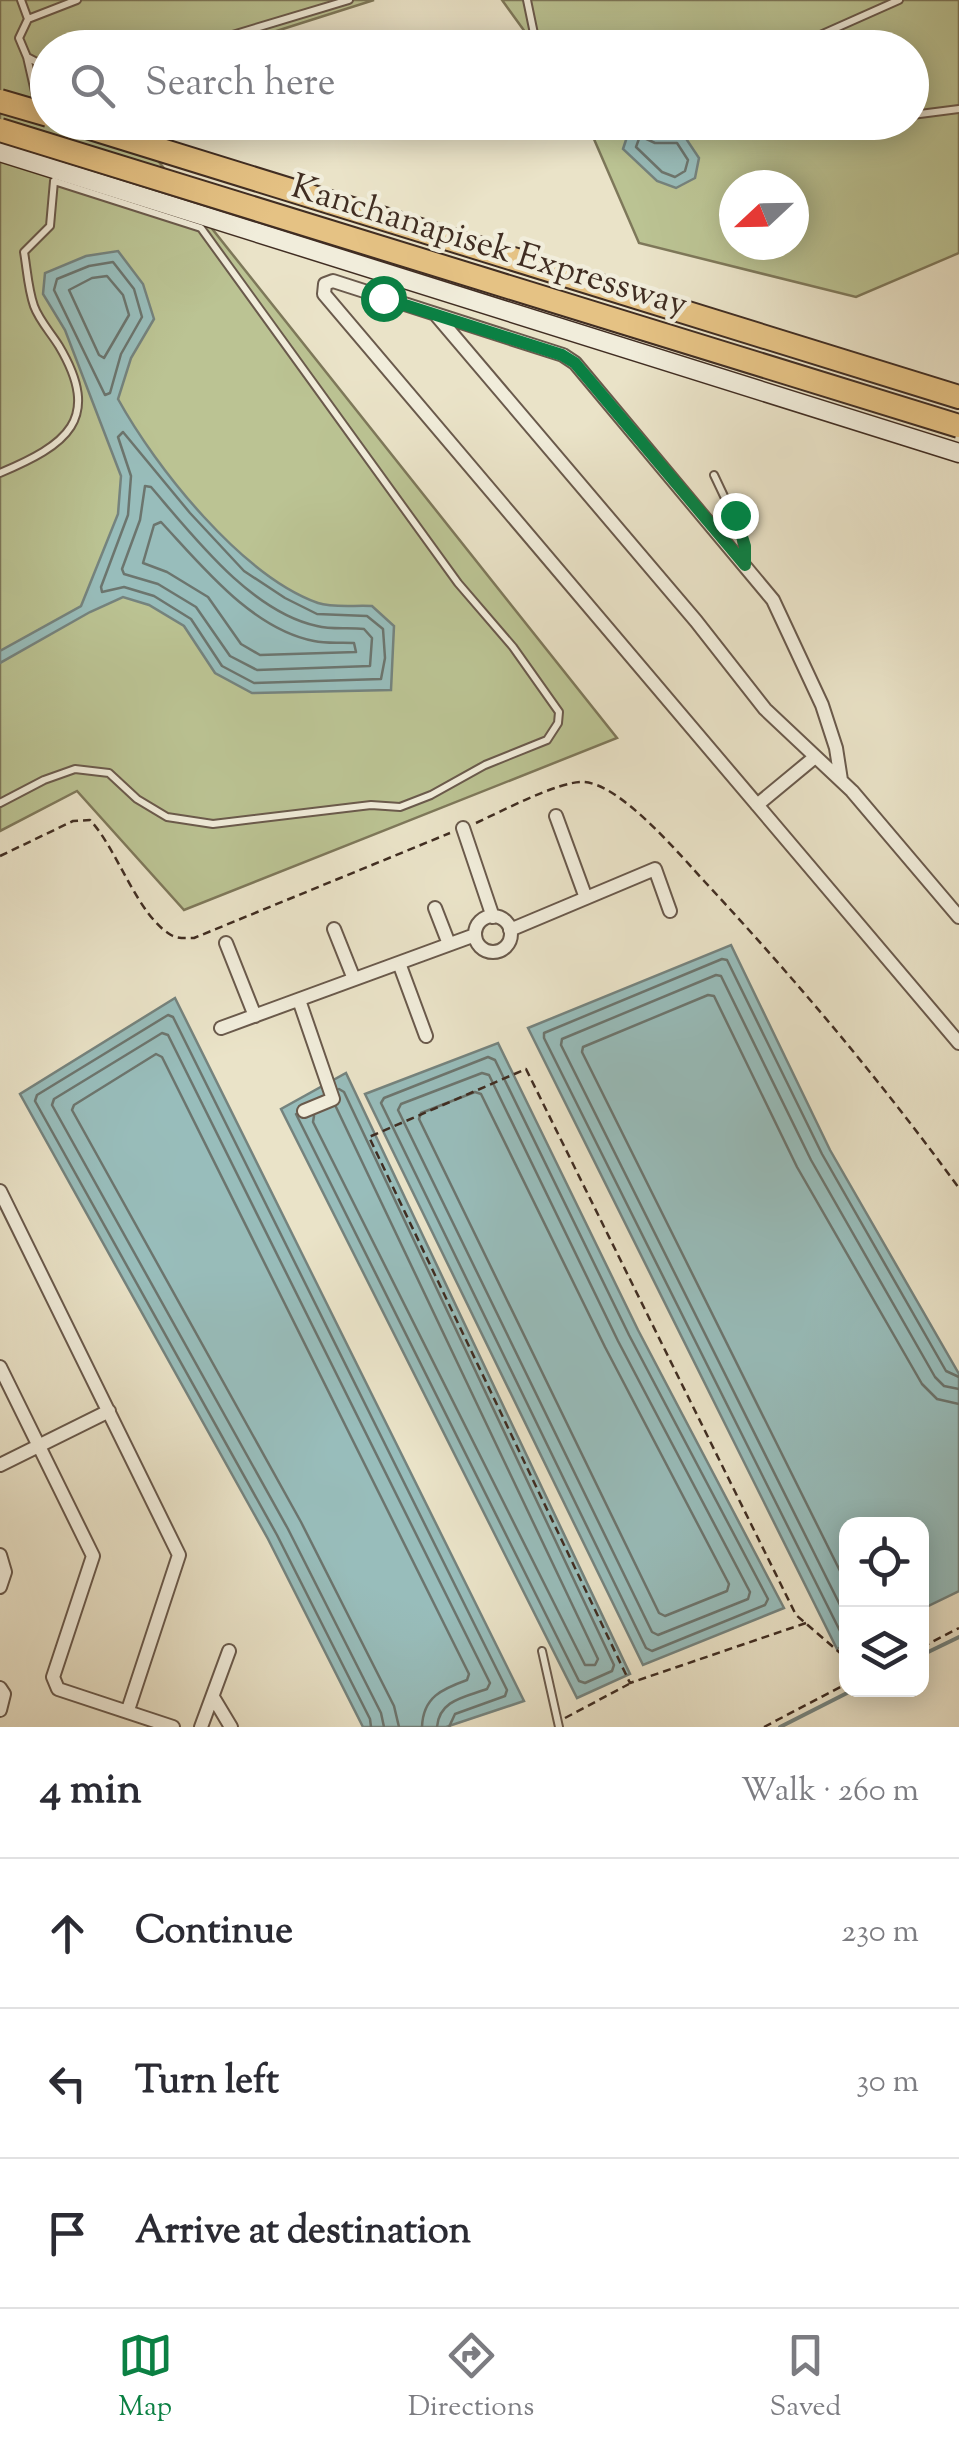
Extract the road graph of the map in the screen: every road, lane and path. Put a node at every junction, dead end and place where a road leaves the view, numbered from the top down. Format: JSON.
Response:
{"nodes":[{"id":1,"x":21,"y":0,"type":"edge"},
{"id":2,"x":77,"y":0,"type":"edge"},
{"id":3,"x":348,"y":0,"type":"edge"},
{"id":4,"x":527,"y":0,"type":"edge"},
{"id":5,"x":899,"y":0,"type":"edge"},
{"id":6,"x":28,"y":19,"type":"junction"},
{"id":7,"x":249,"y":30,"type":"edge"},
{"id":8,"x":533,"y":30,"type":"edge"},
{"id":9,"x":832,"y":30,"type":"edge"},
{"id":10,"x":27,"y":57,"type":"junction"},
{"id":11,"x":30,"y":59,"type":"edge"},
{"id":12,"x":30,"y":71,"type":"edge"},
{"id":13,"x":0,"y":100,"type":"edge"},
{"id":14,"x":30,"y":109,"type":"edge"},
{"id":15,"x":959,"y":109,"type":"edge"},
{"id":16,"x":929,"y":113,"type":"edge"},
{"id":17,"x":0,"y":130,"type":"edge"},
{"id":18,"x":30,"y":139,"type":"edge"},
{"id":19,"x":32,"y":140,"type":"edge"},
{"id":20,"x":45,"y":140,"type":"edge"},
{"id":21,"x":129,"y":140,"type":"edge"},
{"id":22,"x":0,"y":152,"type":"edge"},
{"id":23,"x":53,"y":175,"type":"junction"},
{"id":24,"x":436,"y":314,"type":"junction"},
{"id":25,"x":959,"y":397,"type":"edge"},
{"id":26,"x":959,"y":426,"type":"edge"},
{"id":27,"x":959,"y":453,"type":"edge"},
{"id":28,"x":0,"y":474,"type":"edge"},
{"id":29,"x":714,"y":474,"type":"dead end"},
{"id":30,"x":745,"y":565,"type":"junction"},
{"id":31,"x":815,"y":757,"type":"junction"},
{"id":32,"x":841,"y":780,"type":"junction"},
{"id":33,"x":0,"y":802,"type":"edge"},
{"id":34,"x":758,"y":805,"type":"junction"},
{"id":35,"x":556,"y":816,"type":"dead end"},
{"id":36,"x":464,"y":828,"type":"dead end"},
{"id":37,"x":0,"y":856,"type":"edge"},
{"id":38,"x":117,"y":864,"type":"dead end"},
{"id":39,"x":586,"y":898,"type":"junction"},
{"id":40,"x":435,"y":908,"type":"dead end"},
{"id":41,"x":670,"y":911,"type":"dead end"},
{"id":42,"x":493,"y":916,"type":"junction"},
{"id":43,"x":959,"y":917,"type":"edge"},
{"id":44,"x":334,"y":929,"type":"dead end"},
{"id":45,"x":510,"y":930,"type":"junction"},
{"id":46,"x":475,"y":935,"type":"junction"},
{"id":47,"x":226,"y":944,"type":"dead end"},
{"id":48,"x":450,"y":944,"type":"junction"},
{"id":49,"x":399,"y":963,"type":"junction"},
{"id":50,"x":354,"y":980,"type":"junction"},
{"id":51,"x":299,"y":1000,"type":"junction"},
{"id":52,"x":255,"y":1016,"type":"junction"},
{"id":53,"x":221,"y":1028,"type":"dead end"},
{"id":54,"x":426,"y":1036,"type":"dead end"},
{"id":55,"x":959,"y":1043,"type":"edge"},
{"id":56,"x":304,"y":1111,"type":"dead end"},
{"id":57,"x":0,"y":1191,"type":"edge"},
{"id":58,"x":0,"y":1367,"type":"edge"},
{"id":59,"x":109,"y":1411,"type":"junction"},
{"id":60,"x":39,"y":1444,"type":"junction"},
{"id":61,"x":0,"y":1465,"type":"edge"},
{"id":62,"x":0,"y":1555,"type":"edge"},
{"id":63,"x":0,"y":1588,"type":"edge"},
{"id":64,"x":806,"y":1623,"type":"junction"},
{"id":65,"x":959,"y":1628,"type":"edge"},
{"id":66,"x":929,"y":1643,"type":"edge"},
{"id":67,"x":229,"y":1651,"type":"dead end"},
{"id":68,"x":542,"y":1652,"type":"dead end"},
{"id":69,"x":839,"y":1652,"type":"edge"},
{"id":70,"x":630,"y":1683,"type":"junction"},
{"id":71,"x":0,"y":1688,"type":"edge"},
{"id":72,"x":839,"y":1688,"type":"edge"},
{"id":73,"x":213,"y":1697,"type":"junction"},
{"id":74,"x":0,"y":1710,"type":"edge"},
{"id":75,"x":128,"y":1710,"type":"junction"},
{"id":76,"x":558,"y":1724,"type":"edge"},
{"id":77,"x":174,"y":1727,"type":"edge"},
{"id":78,"x":201,"y":1727,"type":"edge"},
{"id":79,"x":231,"y":1727,"type":"edge"},
{"id":80,"x":764,"y":1727,"type":"edge"}],
"edges":[{"from":1,"to":6,"type":"lane"},
{"from":2,"to":6,"type":"lane"},
{"from":3,"to":7,"type":"lane"},
{"from":4,"to":8,"type":"lane"},
{"from":5,"to":9,"type":"lane"},
{"from":6,"to":10,"type":"lane"},
{"from":10,"to":11,"type":"lane"},
{"from":10,"to":12,"type":"lane"},
{"from":13,"to":14,"type":"highway","bridge":true},
{"from":15,"to":16,"type":"lane"},
{"from":17,"to":18,"type":"highway","name":"Kanchanapisek Expressway","bridge":true},
{"from":19,"to":26,"type":"highway","name":"Kanchanapisek Expressway","bridge":true},
{"from":20,"to":23,"type":"lane"},
{"from":21,"to":25,"type":"highway","name":"Kanchanapisek Expressway"},
{"from":22,"to":23,"type":"main road"},
{"from":23,"to":27,"type":"main road"},
{"from":23,"to":28,"type":"lane"},
{"from":23,"to":33,"type":"lane"},
{"from":24,"to":30,"type":"street"},
{"from":24,"to":31,"type":"street"},
{"from":24,"to":34,"type":"street"},
{"from":29,"to":30,"type":"lane"},
{"from":30,"to":32,"type":"street"},
{"from":31,"to":32,"type":"street"},
{"from":31,"to":34,"type":"street"},
{"from":32,"to":43,"type":"street"},
{"from":34,"to":55,"type":"street"},
{"from":35,"to":39,"type":"street"},
{"from":36,"to":42,"type":"street"},
{"from":37,"to":38,"type":"path"},
{"from":39,"to":41,"type":"street"},
{"from":39,"to":45,"type":"street"},
{"from":40,"to":48,"type":"street"},
{"from":42,"to":45,"type":"street"},
{"from":42,"to":46,"type":"street"},
{"from":44,"to":50,"type":"street"},
{"from":45,"to":46,"type":"street"},
{"from":46,"to":48,"type":"street"},
{"from":47,"to":52,"type":"street"},
{"from":48,"to":49,"type":"street"},
{"from":49,"to":50,"type":"street"},
{"from":49,"to":54,"type":"street"},
{"from":50,"to":51,"type":"street"},
{"from":51,"to":52,"type":"street"},
{"from":51,"to":56,"type":"street"},
{"from":52,"to":53,"type":"street"},
{"from":57,"to":59,"type":"street"},
{"from":58,"to":60,"type":"street"},
{"from":59,"to":60,"type":"street"},
{"from":59,"to":75,"type":"street"},
{"from":60,"to":61,"type":"street"},
{"from":60,"to":75,"type":"street"},
{"from":62,"to":63,"type":"street"},
{"from":64,"to":69,"type":"path"},
{"from":64,"to":70,"type":"path"},
{"from":64,"to":70,"type":"path"},
{"from":65,"to":66,"type":"path"},
{"from":67,"to":73,"type":"street"},
{"from":68,"to":76,"type":"lane"},
{"from":70,"to":76,"type":"path"},
{"from":71,"to":74,"type":"street"},
{"from":72,"to":80,"type":"path"},
{"from":73,"to":78,"type":"street"},
{"from":73,"to":79,"type":"street"},
{"from":75,"to":77,"type":"street"}]}
